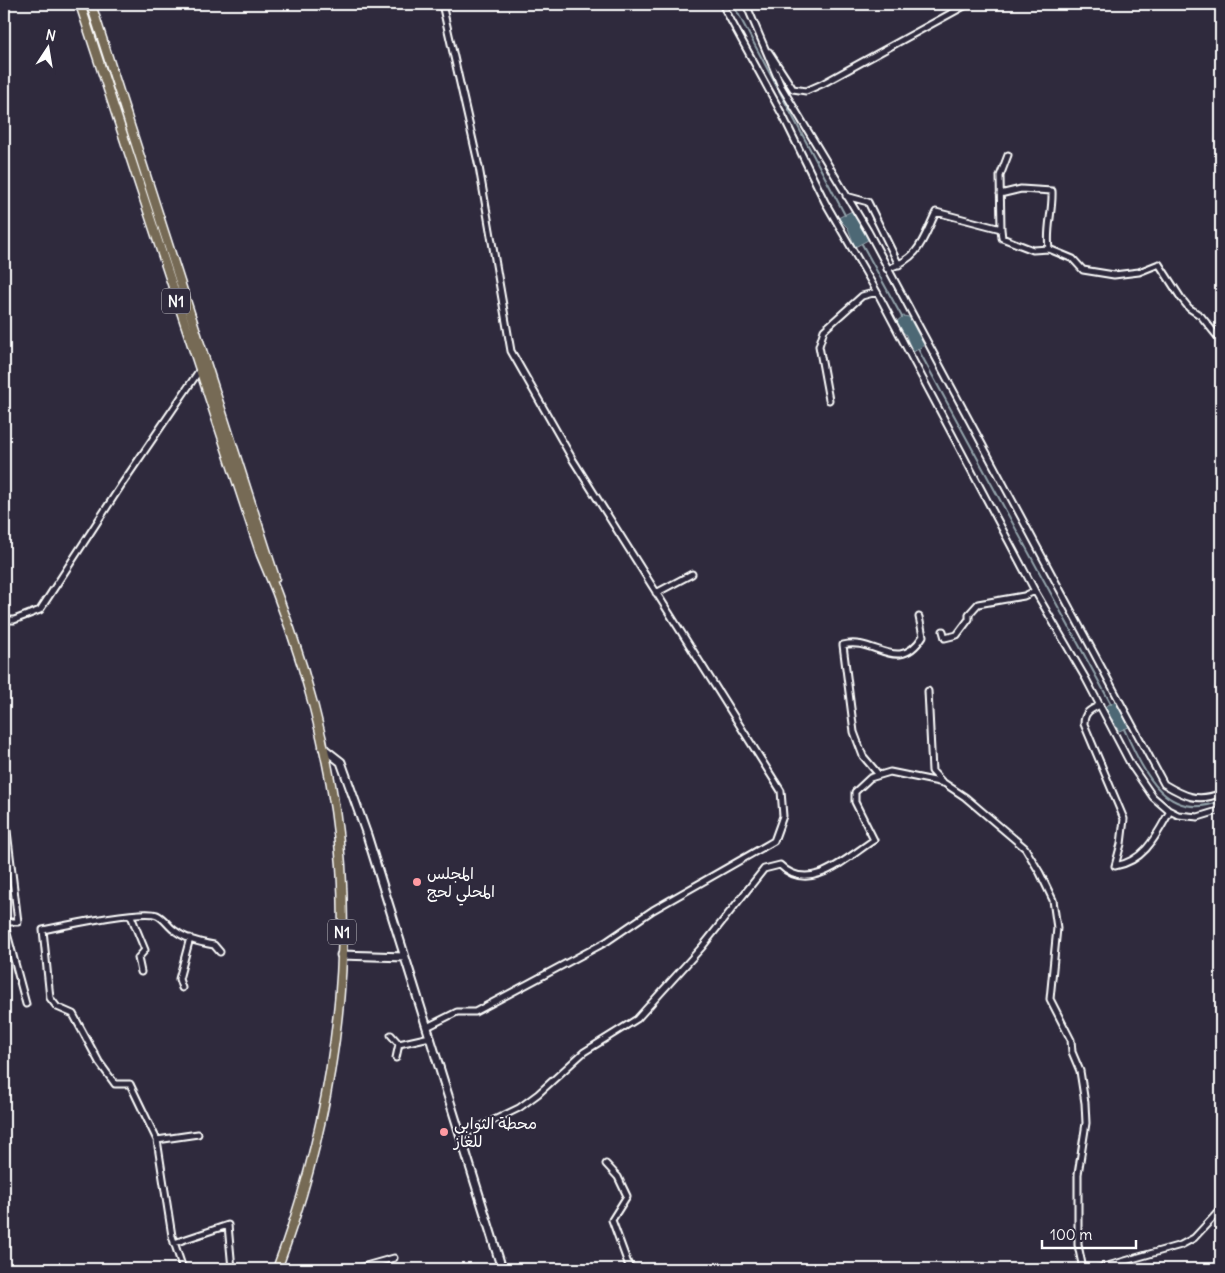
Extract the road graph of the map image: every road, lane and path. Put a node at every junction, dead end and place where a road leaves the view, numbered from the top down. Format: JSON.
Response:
{"nodes":[{"id":1,"x":9,"y":4,"type":"edge"},
{"id":2,"x":80,"y":4,"type":"edge"},
{"id":3,"x":91,"y":4,"type":"edge"},
{"id":4,"x":442,"y":4,"type":"edge"},
{"id":5,"x":722,"y":4,"type":"edge"},
{"id":6,"x":746,"y":4,"type":"edge"},
{"id":7,"x":968,"y":4,"type":"edge"},
{"id":8,"x":4,"y":7,"type":"edge"},
{"id":9,"x":766,"y":47,"type":"junction"},
{"id":10,"x":792,"y":89,"type":"junction"},
{"id":11,"x":788,"y":96,"type":"junction"},
{"id":12,"x":1008,"y":155,"type":"dead end"},
{"id":13,"x":1000,"y":194,"type":"junction"},
{"id":14,"x":846,"y":196,"type":"junction"},
{"id":15,"x":1001,"y":229,"type":"junction"},
{"id":16,"x":1049,"y":249,"type":"junction"},
{"id":17,"x":899,"y":265,"type":"junction"},
{"id":18,"x":887,"y":269,"type":"junction"},
{"id":19,"x":876,"y":292,"type":"junction"},
{"id":20,"x":1221,"y":341,"type":"edge"},
{"id":21,"x":199,"y":371,"type":"junction"},
{"id":22,"x":829,"y":400,"type":"dead end"},
{"id":23,"x":692,"y":574,"type":"dead end"},
{"id":24,"x":1035,"y":591,"type":"junction"},
{"id":25,"x":656,"y":593,"type":"junction"},
{"id":26,"x":278,"y":595,"type":"junction"},
{"id":27,"x":919,"y":617,"type":"dead end"},
{"id":28,"x":4,"y":620,"type":"edge"},
{"id":29,"x":943,"y":631,"type":"dead end"},
{"id":30,"x":928,"y":691,"type":"dead end"},
{"id":31,"x":1100,"y":705,"type":"junction"},
{"id":32,"x":323,"y":748,"type":"junction"},
{"id":33,"x":880,"y":775,"type":"junction"},
{"id":34,"x":944,"y":783,"type":"junction"},
{"id":35,"x":1221,"y":793,"type":"edge"},
{"id":36,"x":4,"y":806,"type":"edge"},
{"id":37,"x":1221,"y":810,"type":"edge"},
{"id":38,"x":1170,"y":811,"type":"junction"},
{"id":39,"x":131,"y":916,"type":"junction"},
{"id":40,"x":4,"y":922,"type":"edge"},
{"id":41,"x":190,"y":938,"type":"junction"},
{"id":42,"x":220,"y":952,"type":"dead end"},
{"id":43,"x":341,"y":955,"type":"junction"},
{"id":44,"x":405,"y":957,"type":"junction"},
{"id":45,"x":141,"y":972,"type":"dead end"},
{"id":46,"x":182,"y":988,"type":"dead end"},
{"id":47,"x":26,"y":1004,"type":"dead end"},
{"id":48,"x":426,"y":1027,"type":"junction"},
{"id":49,"x":391,"y":1035,"type":"dead end"},
{"id":50,"x":430,"y":1037,"type":"junction"},
{"id":51,"x":398,"y":1044,"type":"junction"},
{"id":52,"x":396,"y":1058,"type":"dead end"},
{"id":53,"x":198,"y":1134,"type":"dead end"},
{"id":54,"x":460,"y":1136,"type":"junction"},
{"id":55,"x":157,"y":1140,"type":"junction"},
{"id":56,"x":606,"y":1164,"type":"dead end"},
{"id":57,"x":1221,"y":1209,"type":"edge"},
{"id":58,"x":174,"y":1243,"type":"junction"},
{"id":59,"x":394,"y":1258,"type":"dead end"},
{"id":60,"x":502,"y":1268,"type":"edge"},
{"id":61,"x":183,"y":1269,"type":"edge"},
{"id":62,"x":232,"y":1269,"type":"edge"},
{"id":63,"x":277,"y":1269,"type":"edge"},
{"id":64,"x":355,"y":1269,"type":"edge"},
{"id":65,"x":492,"y":1269,"type":"edge"},
{"id":66,"x":630,"y":1269,"type":"edge"},
{"id":67,"x":1084,"y":1269,"type":"edge"},
{"id":68,"x":1097,"y":1269,"type":"edge"}],
"edges":[{"from":1,"to":8,"type":"street"},
{"from":2,"to":21,"type":"highway","number":"N1"},
{"from":3,"to":26,"type":"highway","number":"N1"},
{"from":4,"to":25,"type":"street"},
{"from":5,"to":19,"type":"street"},
{"from":6,"to":9,"type":"street"},
{"from":7,"to":10,"type":"street"},
{"from":9,"to":10,"type":"street"},
{"from":9,"to":11,"type":"street"},
{"from":10,"to":11,"type":"street"},
{"from":11,"to":14,"type":"street"},
{"from":12,"to":13,"type":"street"},
{"from":13,"to":15,"type":"street"},
{"from":13,"to":16,"type":"street"},
{"from":14,"to":17,"type":"street"},
{"from":14,"to":18,"type":"street"},
{"from":15,"to":16,"type":"street"},
{"from":15,"to":17,"type":"street"},
{"from":16,"to":20,"type":"street"},
{"from":17,"to":18,"type":"street"},
{"from":18,"to":35,"type":"street"},
{"from":19,"to":22,"type":"street"},
{"from":19,"to":24,"type":"street"},
{"from":21,"to":26,"type":"highway","number":"N1"},
{"from":21,"to":28,"type":"street"},
{"from":23,"to":25,"type":"street"},
{"from":24,"to":29,"type":"street"},
{"from":24,"to":31,"type":"street"},
{"from":25,"to":48,"type":"street"},
{"from":26,"to":32,"type":"highway","number":"N1"},
{"from":27,"to":33,"type":"street"},
{"from":30,"to":34,"type":"street"},
{"from":31,"to":38,"type":"street"},
{"from":31,"to":38,"type":"street"},
{"from":32,"to":43,"type":"highway","number":"N1"},
{"from":32,"to":44,"type":"main road"},
{"from":33,"to":34,"type":"street"},
{"from":33,"to":54,"type":"street"},
{"from":34,"to":67,"type":"street"},
{"from":36,"to":40,"type":"street"},
{"from":37,"to":38,"type":"street"},
{"from":39,"to":41,"type":"street"},
{"from":39,"to":45,"type":"street"},
{"from":39,"to":55,"type":"street"},
{"from":40,"to":47,"type":"street"},
{"from":41,"to":42,"type":"street"},
{"from":41,"to":46,"type":"street"},
{"from":43,"to":44,"type":"main road"},
{"from":43,"to":63,"type":"highway","number":"N1"},
{"from":44,"to":48,"type":"main road"},
{"from":48,"to":50,"type":"main road"},
{"from":49,"to":51,"type":"street"},
{"from":50,"to":51,"type":"street"},
{"from":50,"to":54,"type":"main road"},
{"from":51,"to":52,"type":"street"},
{"from":53,"to":55,"type":"street"},
{"from":54,"to":60,"type":"main road"},
{"from":55,"to":58,"type":"street"},
{"from":56,"to":66,"type":"street"},
{"from":57,"to":68,"type":"street"},
{"from":58,"to":61,"type":"street"},
{"from":58,"to":62,"type":"street"},
{"from":59,"to":64,"type":"street"},
{"from":60,"to":65,"type":"street"}]}
